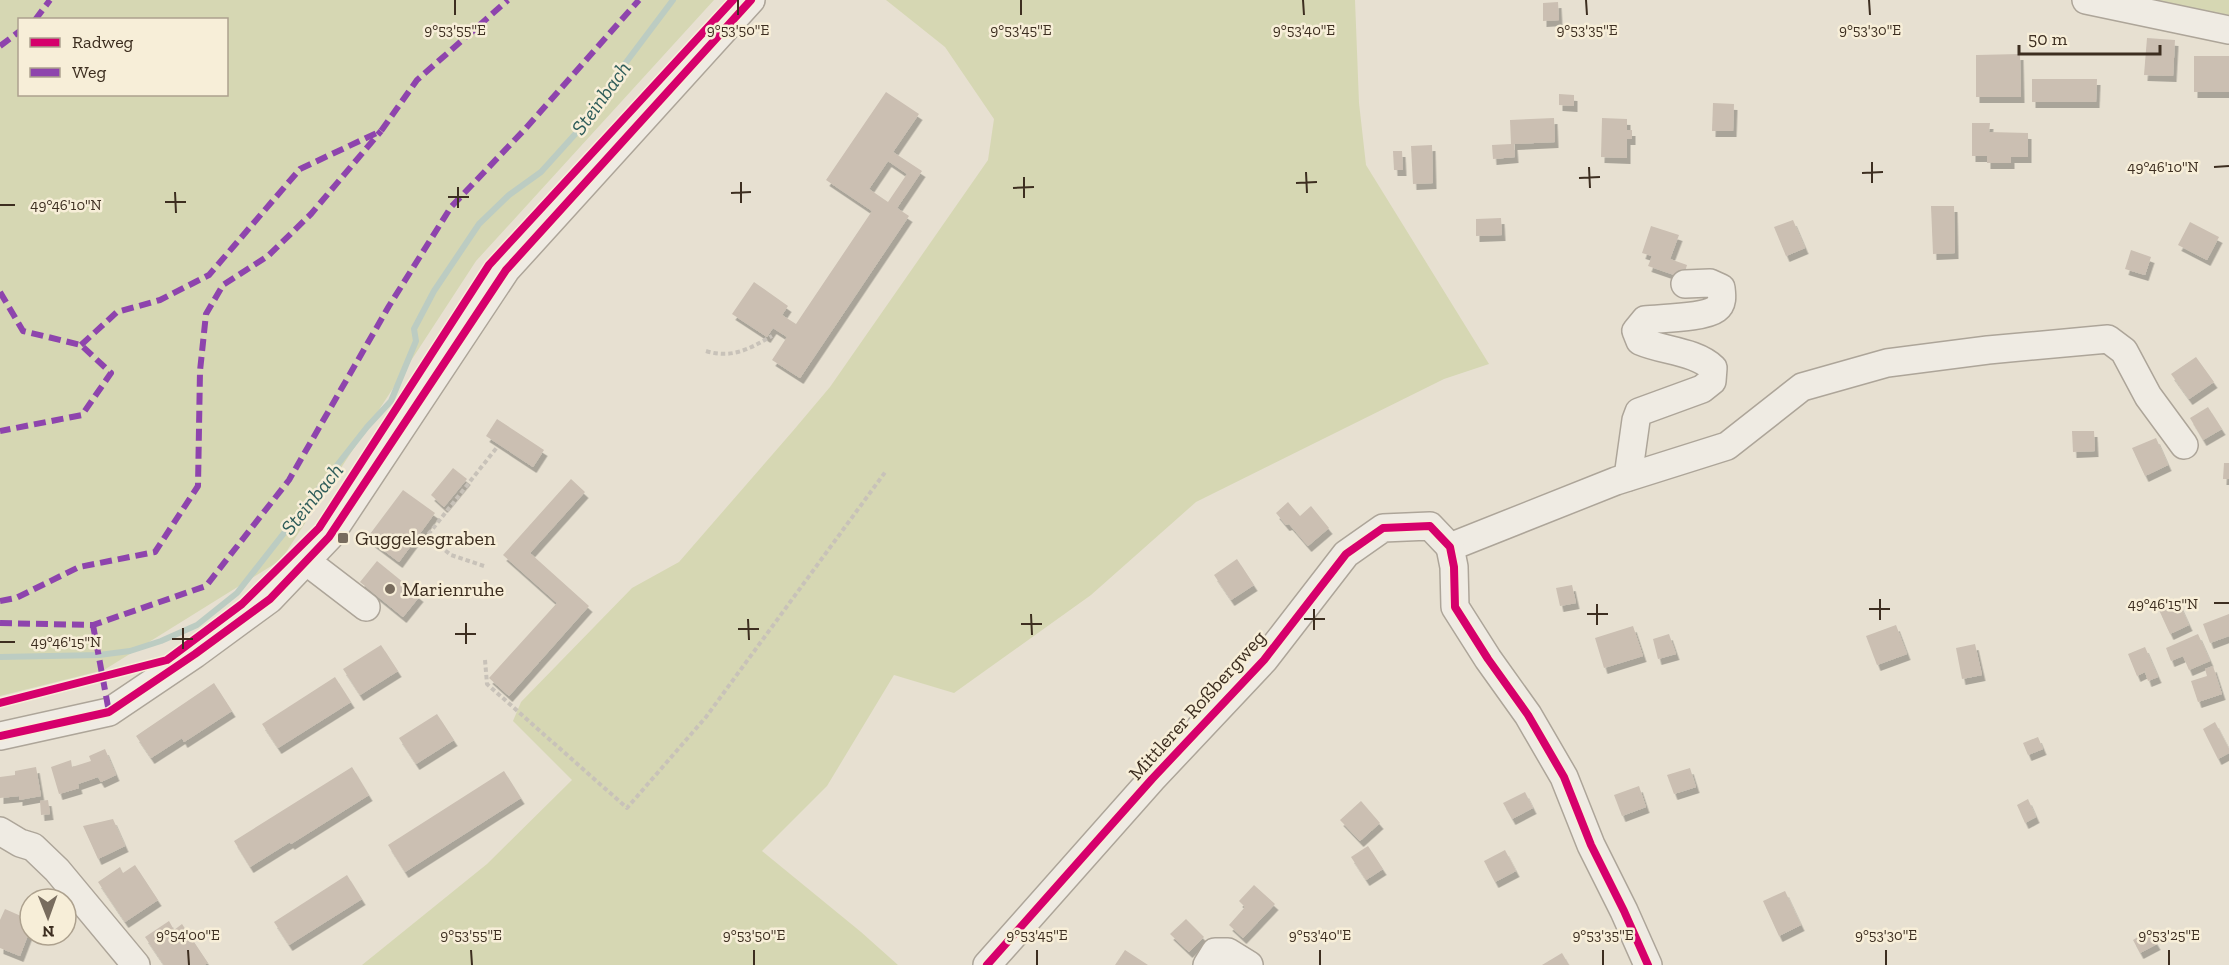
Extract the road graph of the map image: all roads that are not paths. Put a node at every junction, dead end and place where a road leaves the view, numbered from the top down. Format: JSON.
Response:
{"nodes":[{"id":1,"x":751,"y":0,"type":"edge"},
{"id":2,"x":2086,"y":0,"type":"edge"},
{"id":3,"x":2229,"y":30,"type":"edge"},
{"id":4,"x":1685,"y":284,"type":"dead end"},
{"id":5,"x":2184,"y":445,"type":"dead end"},
{"id":6,"x":1628,"y":477,"type":"junction"},
{"id":7,"x":1450,"y":547,"type":"junction"},
{"id":8,"x":306,"y":561,"type":"junction"},
{"id":9,"x":366,"y":607,"type":"dead end"},
{"id":10,"x":0,"y":736,"type":"edge"},
{"id":11,"x":10,"y":837,"type":"edge"},
{"id":12,"x":49,"y":887,"type":"edge"},
{"id":13,"x":78,"y":922,"type":"edge"},
{"id":14,"x":114,"y":965,"type":"edge"},
{"id":15,"x":136,"y":965,"type":"edge"},
{"id":16,"x":987,"y":965,"type":"edge"},
{"id":17,"x":1207,"y":965,"type":"edge"},
{"id":18,"x":1249,"y":965,"type":"edge"},
{"id":19,"x":1648,"y":965,"type":"edge"}],
"edges":[{"from":1,"to":8,"type":"street"},
{"from":2,"to":3,"type":"street"},
{"from":4,"to":6,"type":"street"},
{"from":5,"to":6,"type":"street"},
{"from":6,"to":7,"type":"street"},
{"from":7,"to":16,"type":"street","name":"Mittlerer Roßbergweg"},
{"from":7,"to":19,"type":"street"},
{"from":8,"to":9,"type":"street"},
{"from":8,"to":10,"type":"street"},
{"from":11,"to":12,"type":"street"},
{"from":11,"to":15,"type":"street"},
{"from":13,"to":14,"type":"street"},
{"from":17,"to":18,"type":"street"}]}
